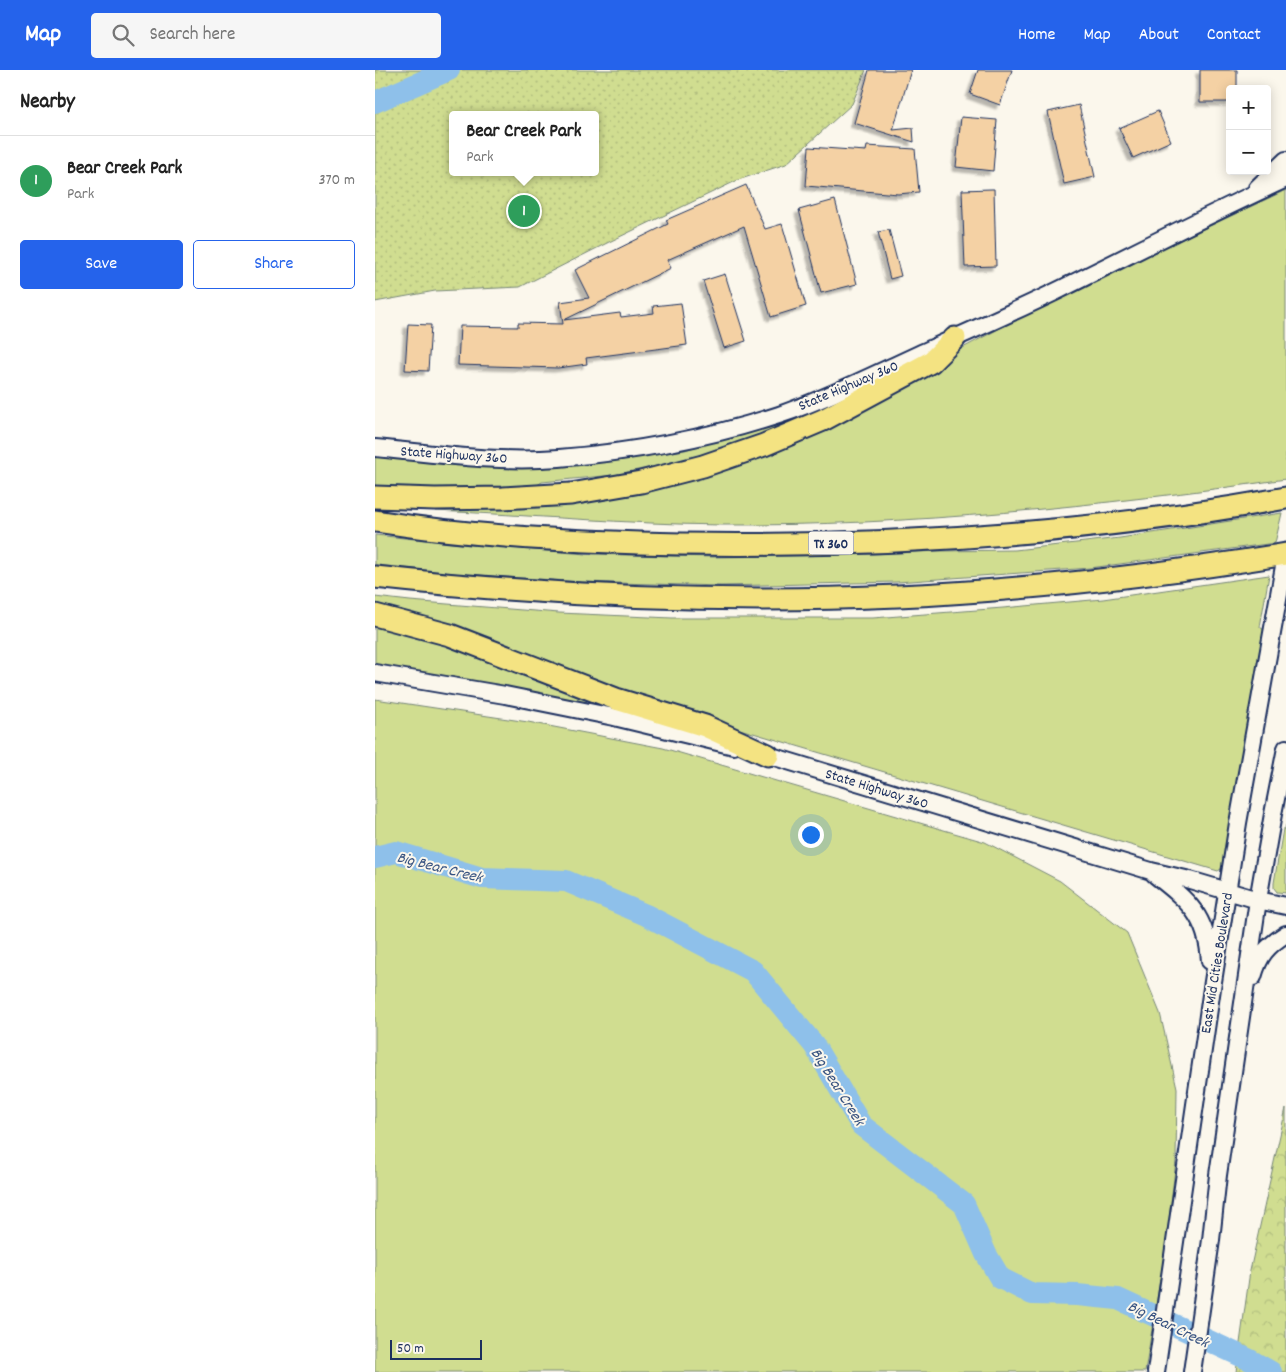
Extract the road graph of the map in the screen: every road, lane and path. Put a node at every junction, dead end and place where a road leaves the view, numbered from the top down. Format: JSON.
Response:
{"nodes":[{"id":1,"x":1286,"y":160,"type":"edge"},
{"id":2,"x":1286,"y":179,"type":"edge"},
{"id":3,"x":1249,"y":196,"type":"junction"},
{"id":4,"x":955,"y":338,"type":"junction"},
{"id":5,"x":375,"y":448,"type":"edge"},
{"id":6,"x":375,"y":497,"type":"edge"},
{"id":7,"x":1286,"y":498,"type":"edge"},
{"id":8,"x":375,"y":521,"type":"edge"},
{"id":9,"x":1286,"y":554,"type":"edge"},
{"id":10,"x":375,"y":578,"type":"edge"},
{"id":11,"x":375,"y":616,"type":"edge"},
{"id":12,"x":375,"y":673,"type":"edge"},
{"id":13,"x":1286,"y":748,"type":"edge"},
{"id":14,"x":768,"y":755,"type":"junction"},
{"id":15,"x":1151,"y":871,"type":"junction"},
{"id":16,"x":1227,"y":890,"type":"junction"},
{"id":17,"x":1258,"y":900,"type":"junction"},
{"id":18,"x":1286,"y":906,"type":"edge"},
{"id":19,"x":1286,"y":934,"type":"edge"},
{"id":20,"x":1212,"y":988,"type":"junction"},
{"id":21,"x":1237,"y":1045,"type":"junction"},
{"id":22,"x":1156,"y":1372,"type":"edge"},
{"id":23,"x":1192,"y":1372,"type":"edge"}],
"edges":[{"from":1,"to":3,"type":"main road"},
{"from":2,"to":3,"type":"main road","name":"State Highway 360"},
{"from":3,"to":4,"type":"main road","name":"State Highway 360"},
{"from":4,"to":5,"type":"main road","name":"State Highway 360"},
{"from":4,"to":6,"type":"highway"},
{"from":7,"to":8,"type":"highway","number":"TX 360"},
{"from":9,"to":10,"type":"highway"},
{"from":9,"to":16,"type":"main road","name":"East Mid Cities Boulevard"},
{"from":11,"to":14,"type":"highway"},
{"from":12,"to":14,"type":"main road","name":"State Highway 360"},
{"from":13,"to":17,"type":"main road","name":"East Mid Cities Boulevard"},
{"from":14,"to":15,"type":"main road","name":"State Highway 360"},
{"from":15,"to":16,"type":"main road","name":"State Highway 360"},
{"from":15,"to":20,"type":"main road"},
{"from":16,"to":17,"type":"main road","name":"State Highway 360"},
{"from":16,"to":20,"type":"main road","name":"East Mid Cities Boulevard"},
{"from":17,"to":18,"type":"main road","name":"State Highway 360"},
{"from":17,"to":21,"type":"main road","name":"East Mid Cities Boulevard"},
{"from":19,"to":21,"type":"main road"},
{"from":20,"to":22,"type":"main road","name":"East Mid Cities Boulevard"},
{"from":21,"to":23,"type":"main road","name":"East Mid Cities Boulevard"}]}
